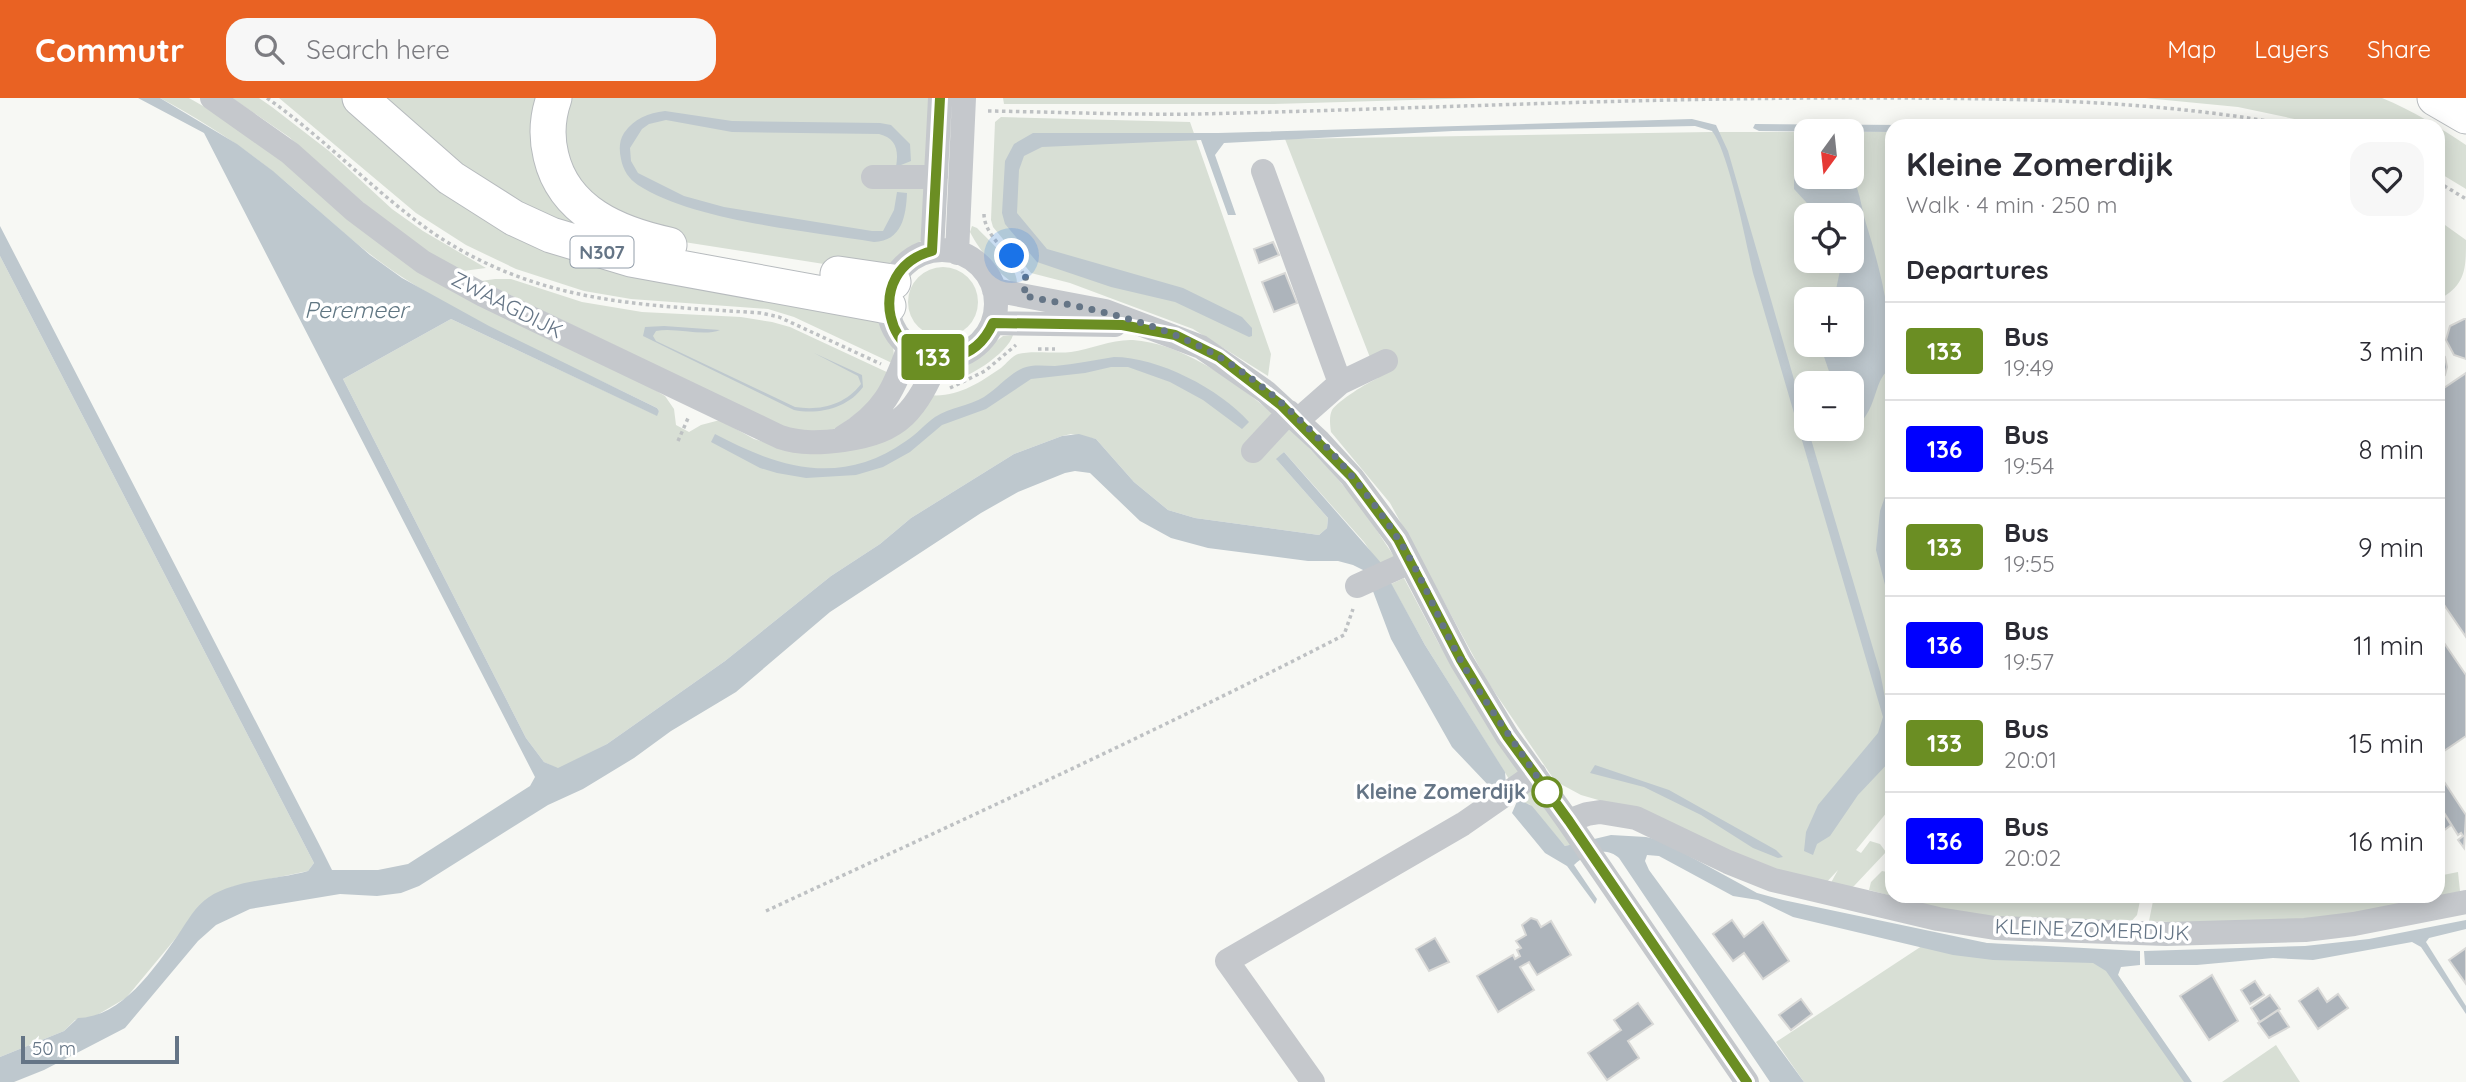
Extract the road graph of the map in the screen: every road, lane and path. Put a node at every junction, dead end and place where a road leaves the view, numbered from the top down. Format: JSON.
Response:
{"nodes":[{"id":1,"x":212,"y":98,"type":"edge"},
{"id":2,"x":360,"y":98,"type":"edge"},
{"id":3,"x":554,"y":98,"type":"edge"},
{"id":4,"x":940,"y":98,"type":"edge"},
{"id":5,"x":964,"y":98,"type":"edge"},
{"id":6,"x":1990,"y":98,"type":"edge"},
{"id":7,"x":2435,"y":98,"type":"edge"},
{"id":8,"x":2466,"y":116,"type":"edge"},
{"id":9,"x":2249,"y":119,"type":"edge"},
{"id":10,"x":988,"y":123,"type":"dead end"},
{"id":11,"x":1263,"y":171,"type":"dead end"},
{"id":12,"x":873,"y":177,"type":"dead end"},
{"id":13,"x":936,"y":177,"type":"junction"},
{"id":14,"x":2445,"y":186,"type":"edge"},
{"id":15,"x":2466,"y":200,"type":"edge"},
{"id":16,"x":984,"y":210,"type":"dead end"},
{"id":17,"x":932,"y":251,"type":"junction"},
{"id":18,"x":957,"y":253,"type":"junction"},
{"id":19,"x":994,"y":290,"type":"junction"},
{"id":20,"x":891,"y":294,"type":"junction"},
{"id":21,"x":1024,"y":296,"type":"junction"},
{"id":22,"x":993,"y":323,"type":"junction"},
{"id":23,"x":1175,"y":335,"type":"junction"},
{"id":24,"x":909,"y":347,"type":"junction"},
{"id":25,"x":939,"y":358,"type":"junction"},
{"id":26,"x":1386,"y":361,"type":"dead end"},
{"id":27,"x":1340,"y":383,"type":"junction"},
{"id":28,"x":1294,"y":416,"type":"junction"},
{"id":29,"x":837,"y":441,"type":"junction"},
{"id":30,"x":1253,"y":451,"type":"dead end"},
{"id":31,"x":1381,"y":575,"type":"junction"},
{"id":32,"x":1535,"y":775,"type":"junction"},
{"id":33,"x":1569,"y":821,"type":"junction"},
{"id":34,"x":2466,"y":902,"type":"edge"},
{"id":35,"x":766,"y":911,"type":"dead end"},
{"id":36,"x":1313,"y":1082,"type":"edge"},
{"id":37,"x":1747,"y":1082,"type":"edge"}],
"edges":[{"from":1,"to":29,"type":"street","name":"ZWAAGDIJK"},
{"from":2,"to":20,"type":"highway","number":"N307"},
{"from":3,"to":20,"type":"highway","number":"N307"},
{"from":4,"to":13,"type":"street"},
{"from":5,"to":18,"type":"street"},
{"from":6,"to":9,"type":"path"},
{"from":6,"to":10,"type":"path"},
{"from":7,"to":8,"type":"highway"},
{"from":11,"to":27,"type":"street"},
{"from":12,"to":13,"type":"street"},
{"from":13,"to":17,"type":"street"},
{"from":14,"to":15,"type":"path"},
{"from":16,"to":21,"type":"path"},
{"from":17,"to":18,"type":"street"},
{"from":17,"to":20,"type":"street"},
{"from":18,"to":19,"type":"street"},
{"from":19,"to":21,"type":"street"},
{"from":19,"to":22,"type":"street"},
{"from":20,"to":24,"type":"street"},
{"from":21,"to":23,"type":"street"},
{"from":22,"to":23,"type":"street"},
{"from":22,"to":25,"type":"street"},
{"from":23,"to":28,"type":"street"},
{"from":24,"to":25,"type":"street"},
{"from":24,"to":29,"type":"street"},
{"from":25,"to":29,"type":"street","name":"ZWAAGDIJK"},
{"from":26,"to":27,"type":"street"},
{"from":27,"to":28,"type":"street"},
{"from":28,"to":30,"type":"street"},
{"from":28,"to":31,"type":"street"},
{"from":31,"to":32,"type":"street"},
{"from":31,"to":35,"type":"path"},
{"from":32,"to":33,"type":"street"},
{"from":32,"to":36,"type":"street"},
{"from":33,"to":34,"type":"street","name":"KLEINE ZOMERDIJK"},
{"from":33,"to":37,"type":"street"}]}
